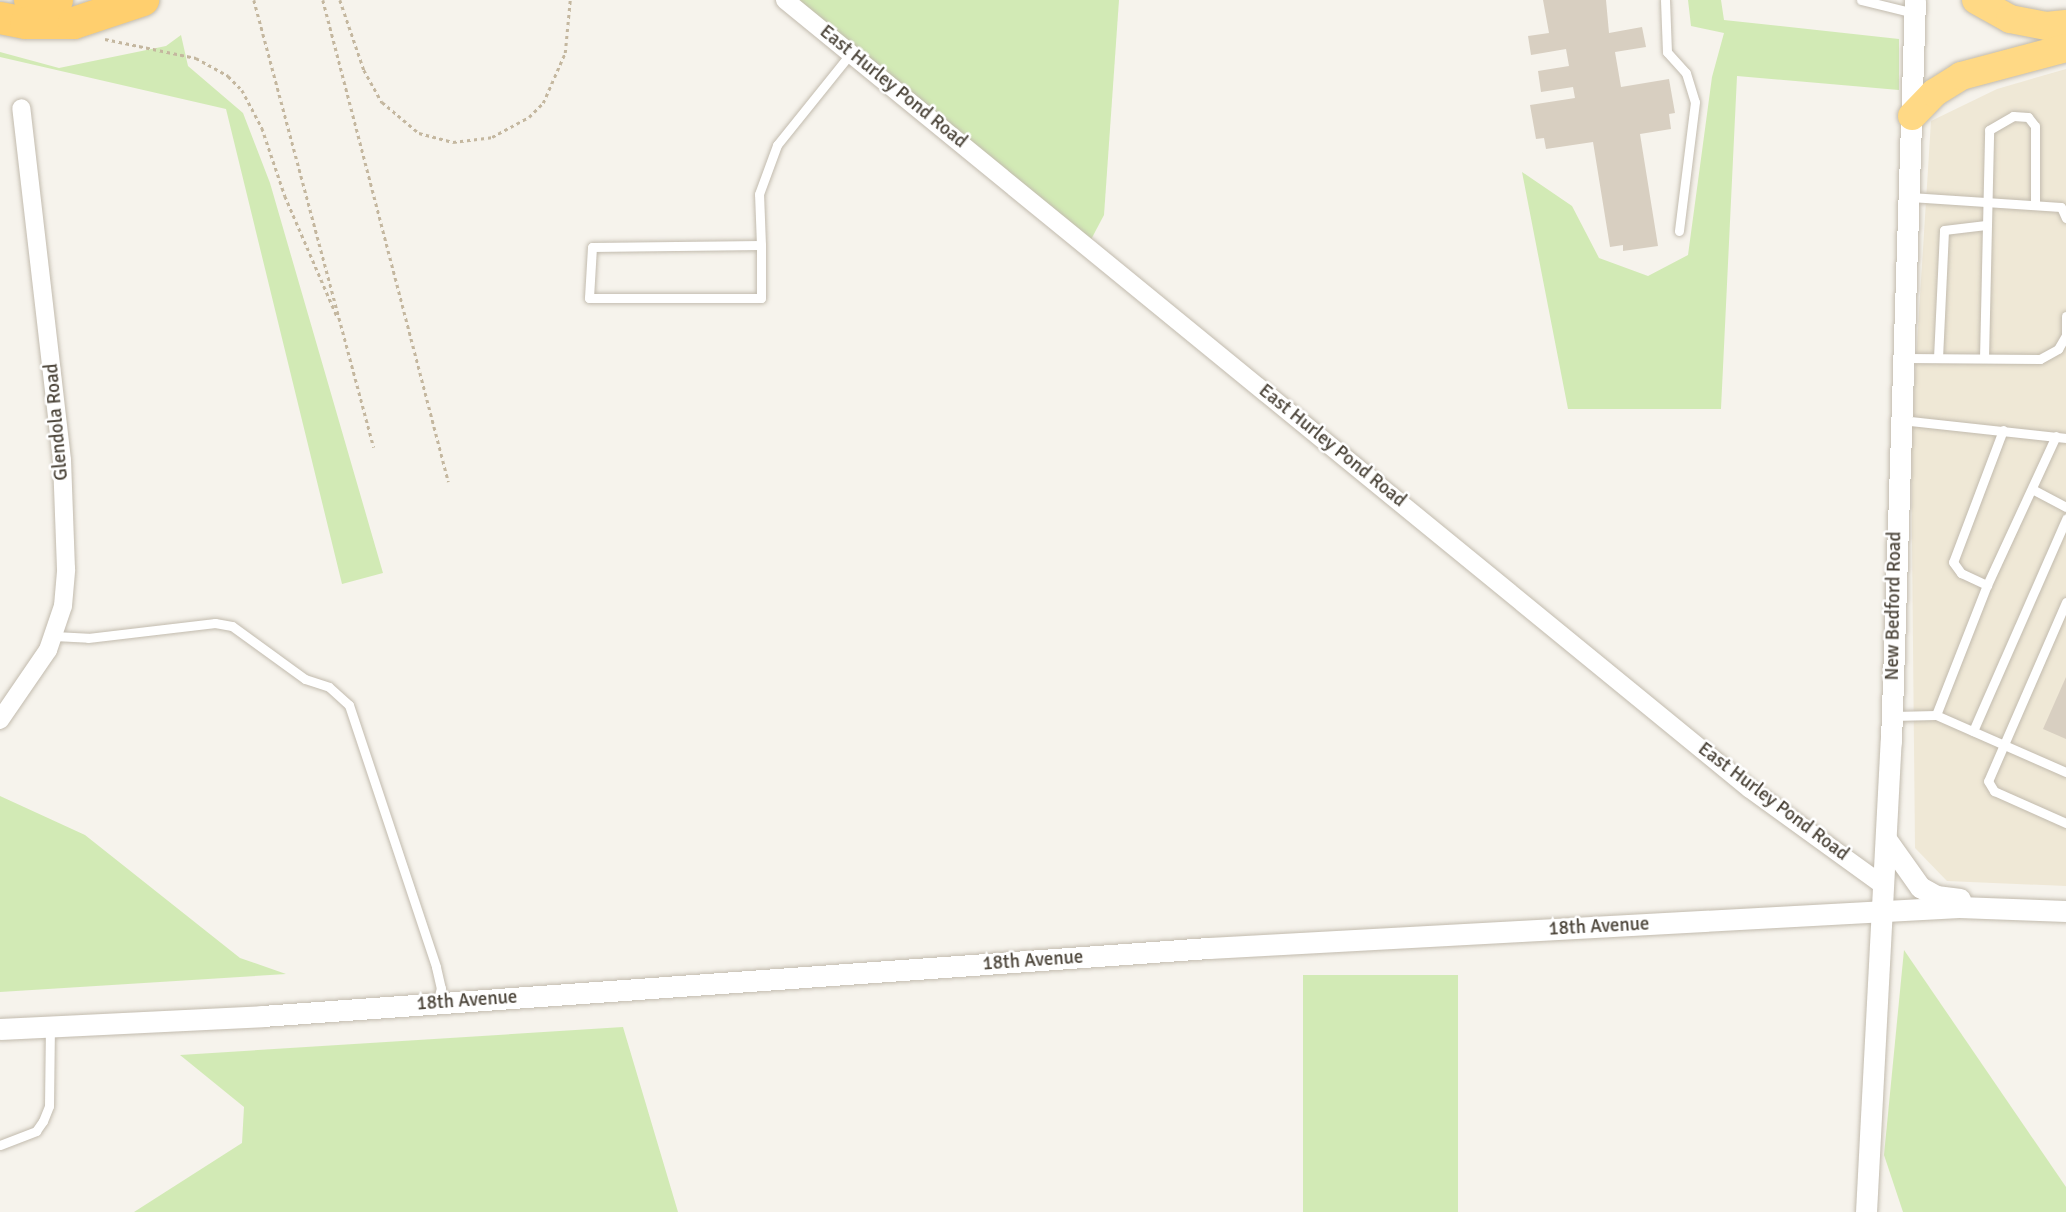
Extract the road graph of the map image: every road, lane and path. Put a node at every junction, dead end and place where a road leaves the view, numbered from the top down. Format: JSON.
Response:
{"nodes":[{"id":1,"x":30,"y":0,"type":"edge"},
{"id":2,"x":58,"y":0,"type":"edge"},
{"id":3,"x":143,"y":0,"type":"edge"},
{"id":4,"x":254,"y":0,"type":"edge"},
{"id":5,"x":323,"y":0,"type":"edge"},
{"id":6,"x":340,"y":0,"type":"edge"},
{"id":7,"x":570,"y":0,"type":"edge"},
{"id":8,"x":785,"y":0,"type":"edge"},
{"id":9,"x":1665,"y":0,"type":"edge"},
{"id":10,"x":1861,"y":0,"type":"edge"},
{"id":11,"x":1976,"y":0,"type":"edge"},
{"id":12,"x":1915,"y":6,"type":"edge"},
{"id":13,"x":0,"y":18,"type":"edge"},
{"id":14,"x":2066,"y":24,"type":"edge"},
{"id":15,"x":95,"y":37,"type":"dead end"},
{"id":16,"x":2066,"y":48,"type":"edge"},
{"id":17,"x":851,"y":53,"type":"junction"},
{"id":18,"x":21,"y":108,"type":"dead end"},
{"id":19,"x":1912,"y":116,"type":"junction"},
{"id":20,"x":1909,"y":197,"type":"junction"},
{"id":21,"x":1986,"y":201,"type":"junction"},
{"id":22,"x":2035,"y":204,"type":"junction"},
{"id":23,"x":2066,"y":218,"type":"edge"},
{"id":24,"x":1986,"y":225,"type":"junction"},
{"id":25,"x":1679,"y":231,"type":"dead end"},
{"id":26,"x":761,"y":245,"type":"junction"},
{"id":27,"x":2066,"y":316,"type":"edge"},
{"id":28,"x":341,"y":324,"type":"junction"},
{"id":29,"x":1903,"y":358,"type":"junction"},
{"id":30,"x":1938,"y":358,"type":"junction"},
{"id":31,"x":1984,"y":358,"type":"junction"},
{"id":32,"x":1900,"y":419,"type":"junction"},
{"id":33,"x":2003,"y":430,"type":"junction"},
{"id":34,"x":2061,"y":437,"type":"edge"},
{"id":35,"x":374,"y":447,"type":"dead end"},
{"id":36,"x":449,"y":482,"type":"dead end"},
{"id":37,"x":2032,"y":489,"type":"junction"},
{"id":38,"x":2066,"y":507,"type":"edge"},
{"id":39,"x":2066,"y":519,"type":"edge"},
{"id":40,"x":1987,"y":585,"type":"junction"},
{"id":41,"x":2066,"y":602,"type":"edge"},
{"id":42,"x":54,"y":636,"type":"junction"},
{"id":43,"x":1936,"y":715,"type":"junction"},
{"id":44,"x":1892,"y":716,"type":"junction"},
{"id":45,"x":0,"y":720,"type":"edge"},
{"id":46,"x":1973,"y":731,"type":"junction"},
{"id":47,"x":2003,"y":744,"type":"junction"},
{"id":48,"x":2066,"y":772,"type":"edge"},
{"id":49,"x":2066,"y":823,"type":"edge"},
{"id":50,"x":1886,"y":839,"type":"junction"},
{"id":51,"x":1884,"y":886,"type":"junction"},
{"id":52,"x":2031,"y":909,"type":"junction"},
{"id":53,"x":1880,"y":911,"type":"junction"},
{"id":54,"x":2066,"y":911,"type":"edge"},
{"id":55,"x":437,"y":1003,"type":"junction"},
{"id":56,"x":50,"y":1027,"type":"junction"},
{"id":57,"x":0,"y":1029,"type":"edge"},
{"id":58,"x":0,"y":1145,"type":"edge"},
{"id":59,"x":1866,"y":1212,"type":"edge"}],
"edges":[{"from":1,"to":2,"type":"highway"},
{"from":3,"to":13,"type":"highway"},
{"from":4,"to":28,"type":"path"},
{"from":5,"to":36,"type":"path"},
{"from":6,"to":7,"type":"path"},
{"from":8,"to":17,"type":"street","name":"East Hurley Pond Road"},
{"from":9,"to":25,"type":"lane"},
{"from":10,"to":12,"type":"lane"},
{"from":11,"to":14,"type":"highway"},
{"from":12,"to":19,"type":"street","name":"New Bedford Road"},
{"from":15,"to":28,"type":"path"},
{"from":16,"to":19,"type":"highway"},
{"from":17,"to":26,"type":"lane"},
{"from":17,"to":51,"type":"street","name":"East Hurley Pond Road"},
{"from":18,"to":42,"type":"street","name":"Glendola Road"},
{"from":19,"to":20,"type":"street","name":"New Bedford Road"},
{"from":20,"to":21,"type":"lane"},
{"from":20,"to":29,"type":"street","name":"New Bedford Road"},
{"from":21,"to":22,"type":"lane"},
{"from":21,"to":22,"type":"lane"},
{"from":21,"to":24,"type":"lane"},
{"from":22,"to":23,"type":"lane"},
{"from":24,"to":30,"type":"lane"},
{"from":24,"to":31,"type":"lane"},
{"from":26,"to":26,"type":"lane"},
{"from":27,"to":31,"type":"lane"},
{"from":28,"to":35,"type":"path"},
{"from":29,"to":30,"type":"lane"},
{"from":29,"to":32,"type":"street","name":"New Bedford Road"},
{"from":30,"to":31,"type":"lane"},
{"from":32,"to":33,"type":"lane"},
{"from":32,"to":44,"type":"street","name":"New Bedford Road"},
{"from":33,"to":34,"type":"lane"},
{"from":33,"to":40,"type":"lane"},
{"from":34,"to":37,"type":"lane"},
{"from":37,"to":38,"type":"lane"},
{"from":37,"to":40,"type":"lane"},
{"from":39,"to":46,"type":"lane"},
{"from":40,"to":43,"type":"lane"},
{"from":41,"to":47,"type":"lane"},
{"from":42,"to":45,"type":"street","name":"Glendola Road"},
{"from":42,"to":55,"type":"lane"},
{"from":43,"to":44,"type":"lane"},
{"from":43,"to":46,"type":"lane"},
{"from":44,"to":50,"type":"street","name":"New Bedford Road"},
{"from":46,"to":47,"type":"lane"},
{"from":47,"to":48,"type":"lane"},
{"from":47,"to":49,"type":"lane"},
{"from":50,"to":51,"type":"street","name":"New Bedford Road"},
{"from":50,"to":52,"type":"street"},
{"from":51,"to":53,"type":"street","name":"New Bedford Road"},
{"from":52,"to":53,"type":"street","name":"18th Avenue"},
{"from":52,"to":54,"type":"street","name":"18th Avenue"},
{"from":53,"to":55,"type":"street","name":"18th Avenue"},
{"from":53,"to":59,"type":"street","name":"New Bedford Road"},
{"from":55,"to":56,"type":"street","name":"18th Avenue"},
{"from":56,"to":57,"type":"street","name":"18th Avenue"},
{"from":56,"to":58,"type":"lane"}]}
